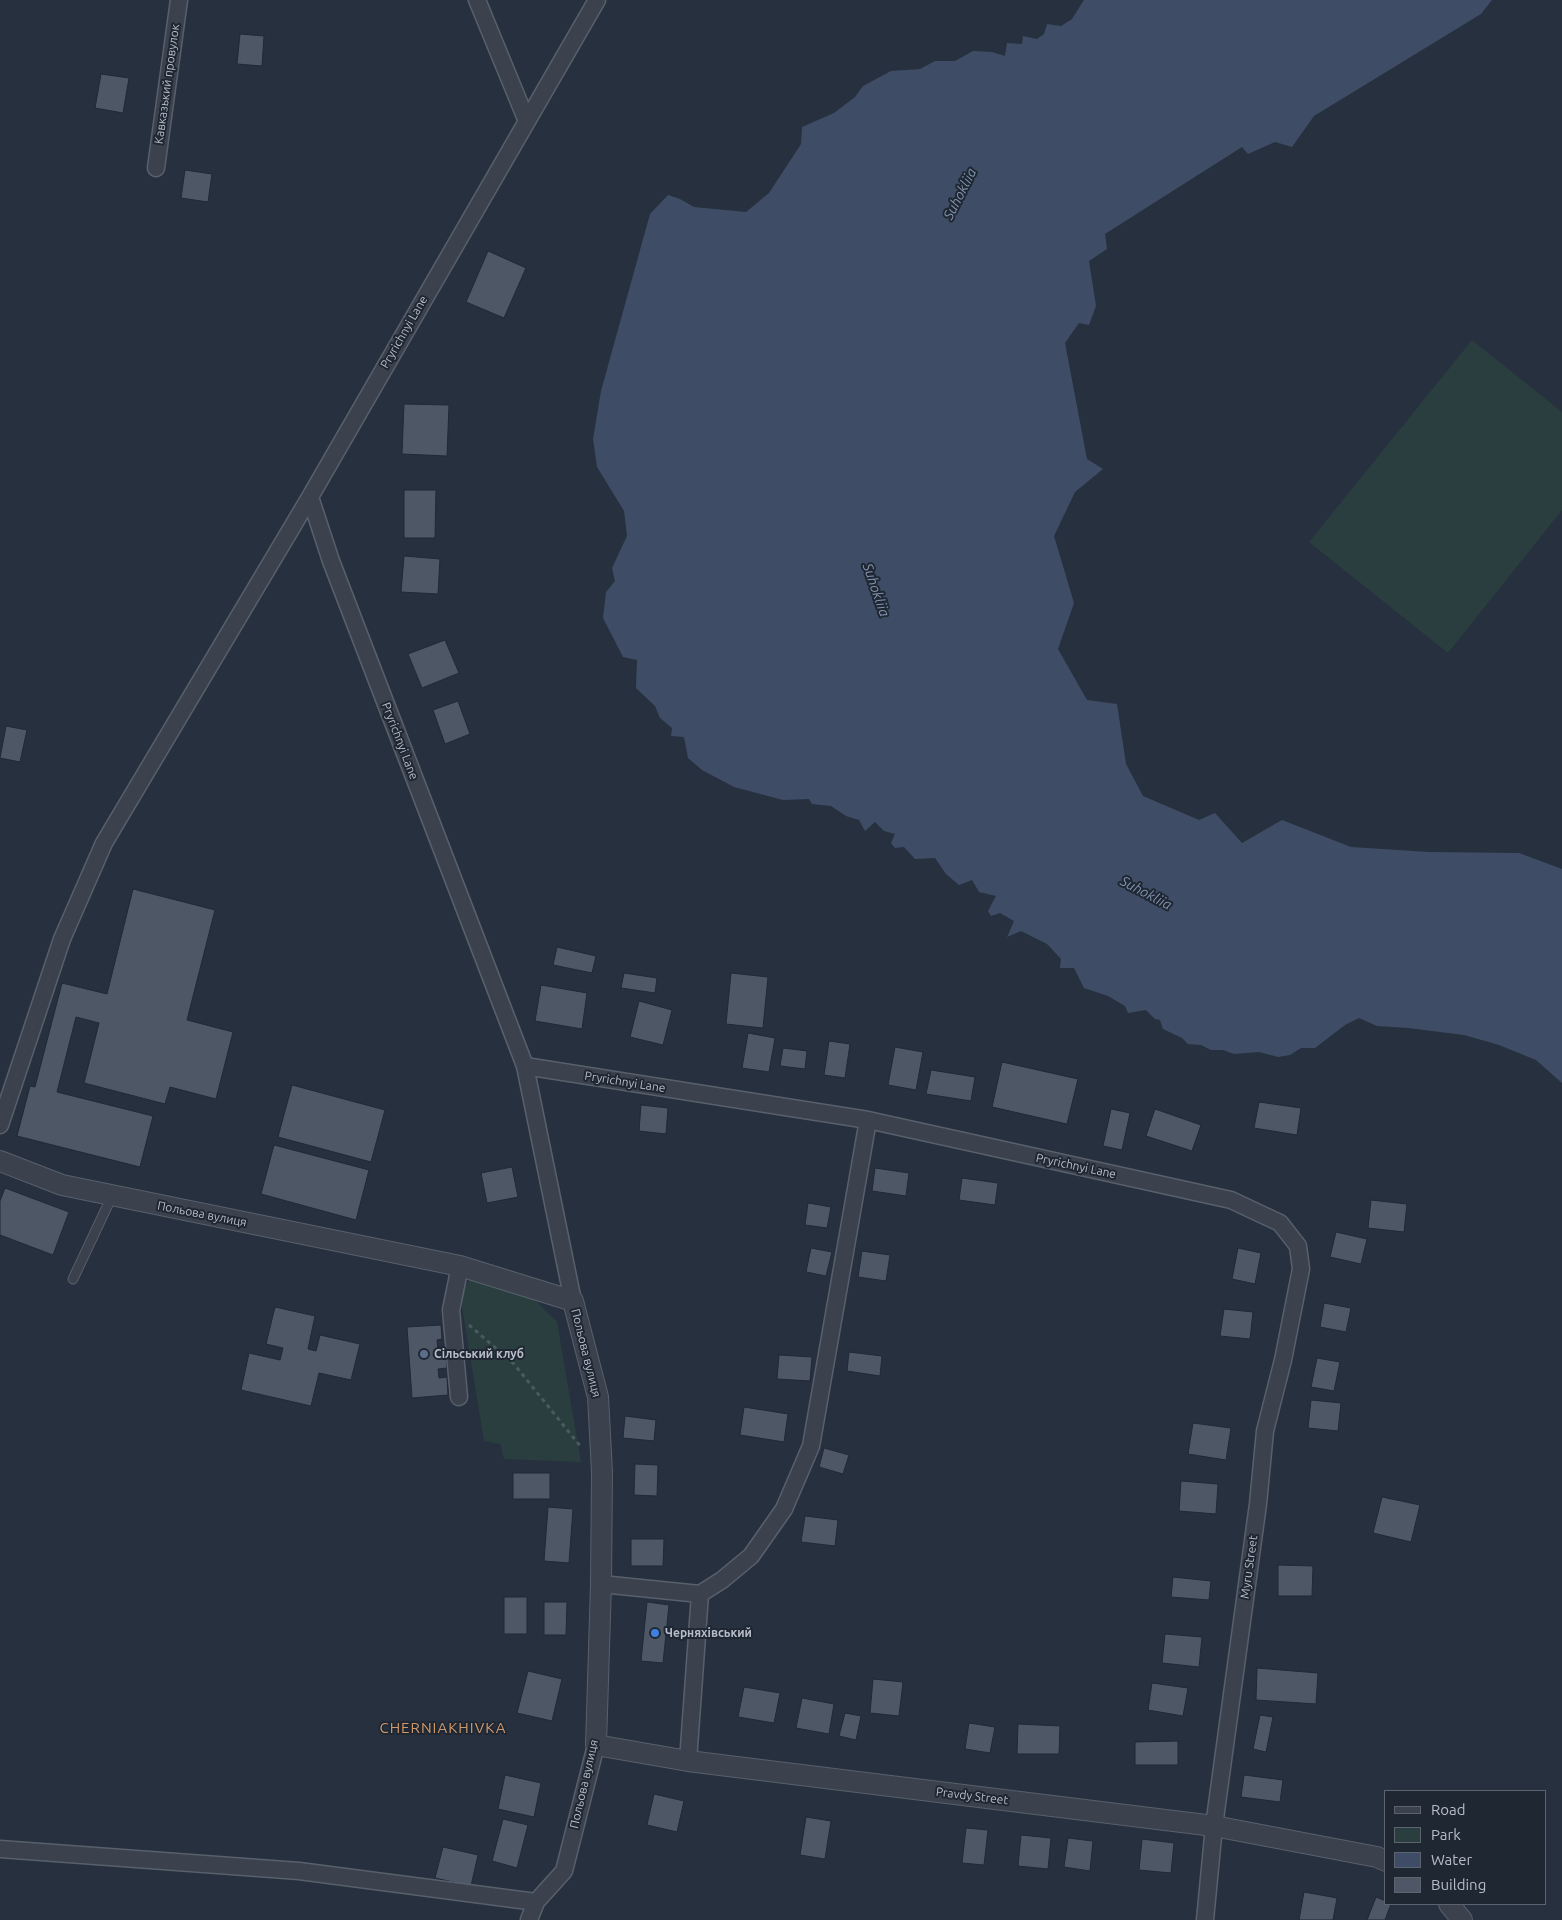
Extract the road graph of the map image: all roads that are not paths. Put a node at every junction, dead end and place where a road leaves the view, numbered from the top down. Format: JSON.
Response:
{"nodes":[{"id":1,"x":179,"y":0,"type":"edge"},
{"id":2,"x":477,"y":0,"type":"edge"},
{"id":3,"x":597,"y":0,"type":"edge"},
{"id":4,"x":526,"y":119,"type":"junction"},
{"id":5,"x":156,"y":168,"type":"dead end"},
{"id":6,"x":310,"y":496,"type":"junction"},
{"id":7,"x":524,"y":1066,"type":"junction"},
{"id":8,"x":868,"y":1120,"type":"junction"},
{"id":9,"x":0,"y":1125,"type":"edge"},
{"id":10,"x":0,"y":1162,"type":"edge"},
{"id":11,"x":112,"y":1196,"type":"junction"},
{"id":12,"x":1280,"y":1223,"type":"joint"},
{"id":13,"x":460,"y":1266,"type":"junction"},
{"id":14,"x":73,"y":1279,"type":"dead end"},
{"id":15,"x":573,"y":1301,"type":"junction"},
{"id":16,"x":459,"y":1397,"type":"dead end"},
{"id":17,"x":601,"y":1584,"type":"junction"},
{"id":18,"x":700,"y":1594,"type":"junction"},
{"id":19,"x":596,"y":1745,"type":"junction"},
{"id":20,"x":688,"y":1761,"type":"junction"},
{"id":21,"x":1214,"y":1826,"type":"junction"},
{"id":22,"x":0,"y":1849,"type":"edge"},
{"id":23,"x":1384,"y":1860,"type":"edge"},
{"id":24,"x":536,"y":1902,"type":"junction"},
{"id":25,"x":1450,"y":1905,"type":"edge"},
{"id":26,"x":529,"y":1920,"type":"edge"},
{"id":27,"x":1204,"y":1920,"type":"edge"},
{"id":28,"x":1462,"y":1920,"type":"edge"}],
"edges":[{"from":1,"to":5,"type":"street","name":"Кавказький провулок"},
{"from":2,"to":4,"type":"street"},
{"from":3,"to":4,"type":"street","name":"Pryrichnyi Lane"},
{"from":4,"to":6,"type":"street","name":"Pryrichnyi Lane"},
{"from":6,"to":7,"type":"street","name":"Pryrichnyi Lane"},
{"from":6,"to":9,"type":"street"},
{"from":7,"to":8,"type":"street","name":"Pryrichnyi Lane"},
{"from":7,"to":15,"type":"street"},
{"from":8,"to":12,"type":"street","name":"Pryrichnyi Lane"},
{"from":8,"to":18,"type":"street"},
{"from":10,"to":11,"type":"street","name":"Польова вулиця"},
{"from":11,"to":13,"type":"street","name":"Польова вулиця"},
{"from":11,"to":14,"type":"lane"},
{"from":12,"to":21,"type":"street","name":"Myru Street"},
{"from":13,"to":15,"type":"street","name":"Польова вулиця"},
{"from":13,"to":16,"type":"street"},
{"from":15,"to":17,"type":"street","name":"Польова вулиця"},
{"from":17,"to":18,"type":"street"},
{"from":17,"to":19,"type":"street","name":"Польова вулиця"},
{"from":18,"to":20,"type":"street"},
{"from":19,"to":20,"type":"street","name":"Pravdy Street"},
{"from":19,"to":24,"type":"street","name":"Польова вулиця"},
{"from":20,"to":21,"type":"street","name":"Pravdy Street"},
{"from":21,"to":23,"type":"street","name":"Pravdy Street"},
{"from":21,"to":27,"type":"street","name":"Myru Street"},
{"from":22,"to":24,"type":"street"},
{"from":24,"to":26,"type":"street","name":"Польова вулиця"},
{"from":25,"to":28,"type":"street"}]}
